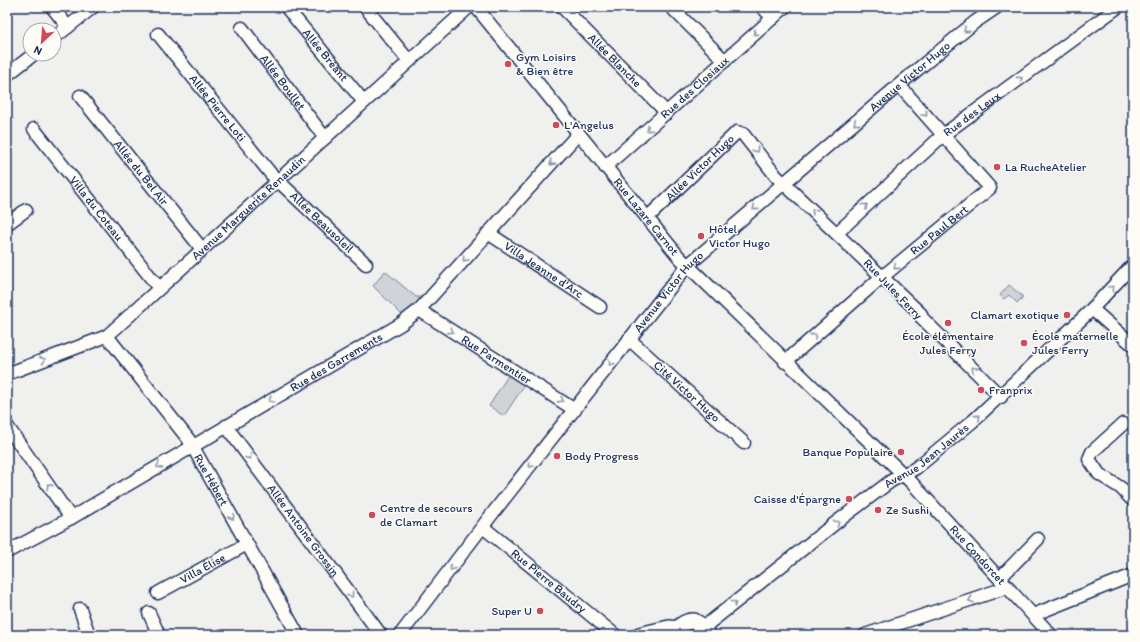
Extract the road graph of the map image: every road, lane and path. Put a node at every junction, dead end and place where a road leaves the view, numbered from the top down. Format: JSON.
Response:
{"nodes":[{"id":1,"x":52,"y":7,"type":"edge"},
{"id":2,"x":94,"y":7,"type":"edge"},
{"id":3,"x":286,"y":7,"type":"edge"},
{"id":4,"x":365,"y":7,"type":"edge"},
{"id":5,"x":469,"y":7,"type":"edge"},
{"id":6,"x":476,"y":7,"type":"edge"},
{"id":7,"x":562,"y":7,"type":"edge"},
{"id":8,"x":671,"y":7,"type":"edge"},
{"id":9,"x":762,"y":7,"type":"edge"},
{"id":10,"x":785,"y":7,"type":"edge"},
{"id":11,"x":997,"y":7,"type":"edge"},
{"id":12,"x":1118,"y":7,"type":"edge"},
{"id":13,"x":773,"y":18,"type":"junction"},
{"id":14,"x":68,"y":27,"type":"junction"},
{"id":15,"x":242,"y":28,"type":"dead end"},
{"id":16,"x":62,"y":32,"type":"edge"},
{"id":17,"x":158,"y":34,"type":"dead end"},
{"id":18,"x":409,"y":61,"type":"junction"},
{"id":19,"x":725,"y":61,"type":"junction"},
{"id":20,"x":24,"y":62,"type":"edge"},
{"id":21,"x":7,"y":75,"type":"edge"},
{"id":22,"x":899,"y":85,"type":"junction"},
{"id":23,"x":80,"y":96,"type":"dead end"},
{"id":24,"x":364,"y":102,"type":"junction"},
{"id":25,"x":667,"y":113,"type":"junction"},
{"id":26,"x":34,"y":129,"type":"dead end"},
{"id":27,"x":578,"y":134,"type":"junction"},
{"id":28,"x":943,"y":135,"type":"junction"},
{"id":29,"x":325,"y":138,"type":"junction"},
{"id":30,"x":605,"y":167,"type":"junction"},
{"id":31,"x":277,"y":181,"type":"junction"},
{"id":32,"x":784,"y":183,"type":"junction"},
{"id":33,"x":26,"y":210,"type":"dead end"},
{"id":34,"x":647,"y":218,"type":"junction"},
{"id":35,"x":7,"y":224,"type":"edge"},
{"id":36,"x":488,"y":233,"type":"junction"},
{"id":37,"x":837,"y":233,"type":"junction"},
{"id":38,"x":202,"y":250,"type":"junction"},
{"id":39,"x":366,"y":264,"type":"dead end"},
{"id":40,"x":1133,"y":265,"type":"edge"},
{"id":41,"x":687,"y":266,"type":"junction"},
{"id":42,"x":883,"y":277,"type":"junction"},
{"id":43,"x":159,"y":288,"type":"junction"},
{"id":44,"x":600,"y":307,"type":"dead end"},
{"id":45,"x":1092,"y":309,"type":"junction"},
{"id":46,"x":418,"y":310,"type":"junction"},
{"id":47,"x":107,"y":336,"type":"junction"},
{"id":48,"x":629,"y":340,"type":"junction"},
{"id":49,"x":1133,"y":345,"type":"edge"},
{"id":50,"x":785,"y":362,"type":"junction"},
{"id":51,"x":7,"y":374,"type":"edge"},
{"id":52,"x":1001,"y":397,"type":"junction"},
{"id":53,"x":575,"y":410,"type":"junction"},
{"id":54,"x":1123,"y":424,"type":"dead end"},
{"id":55,"x":7,"y":426,"type":"edge"},
{"id":56,"x":226,"y":426,"type":"junction"},
{"id":57,"x":744,"y":443,"type":"dead end"},
{"id":58,"x":192,"y":446,"type":"junction"},
{"id":59,"x":903,"y":476,"type":"junction"},
{"id":60,"x":1133,"y":501,"type":"edge"},
{"id":61,"x":71,"y":518,"type":"junction"},
{"id":62,"x":483,"y":527,"type":"junction"},
{"id":63,"x":1038,"y":539,"type":"dead end"},
{"id":64,"x":247,"y":544,"type":"junction"},
{"id":65,"x":7,"y":552,"type":"edge"},
{"id":66,"x":1133,"y":575,"type":"edge"},
{"id":67,"x":1000,"y":578,"type":"junction"},
{"id":68,"x":1008,"y":587,"type":"junction"},
{"id":69,"x":158,"y":594,"type":"dead end"},
{"id":70,"x":80,"y":609,"type":"dead end"},
{"id":71,"x":587,"y":612,"type":"junction"},
{"id":72,"x":149,"y":613,"type":"dead end"},
{"id":73,"x":1033,"y":615,"type":"junction"},
{"id":74,"x":705,"y":631,"type":"edge"},
{"id":75,"x":677,"y":632,"type":"edge"},
{"id":76,"x":89,"y":635,"type":"edge"},
{"id":77,"x":159,"y":635,"type":"edge"},
{"id":78,"x":298,"y":635,"type":"edge"},
{"id":79,"x":381,"y":635,"type":"edge"},
{"id":80,"x":400,"y":635,"type":"edge"},
{"id":81,"x":600,"y":635,"type":"edge"},
{"id":82,"x":615,"y":635,"type":"edge"},
{"id":83,"x":639,"y":635,"type":"edge"},
{"id":84,"x":865,"y":635,"type":"edge"},
{"id":85,"x":1051,"y":635,"type":"edge"}],
"edges":[{"from":1,"to":14,"type":"street"},
{"from":2,"to":14,"type":"street"},
{"from":3,"to":24,"type":"street","name":"Allée Bréant"},
{"from":4,"to":18,"type":"street"},
{"from":5,"to":18,"type":"street","name":"Avenue Marguerite Renaudin"},
{"from":6,"to":27,"type":"street","name":"Rue Lazare Carnot"},
{"from":7,"to":25,"type":"street","name":"Allée Blanche"},
{"from":8,"to":19,"type":"street"},
{"from":9,"to":13,"type":"street"},
{"from":10,"to":13,"type":"street","name":"Rue des Closiaux"},
{"from":11,"to":22,"type":"street","name":"Avenue Victor Hugo","one_way":true},
{"from":28,"to":12,"type":"street","name":"Rue des Leux","one_way":true},
{"from":13,"to":19,"type":"street","name":"Rue des Closiaux","one_way":true},
{"from":14,"to":16,"type":"street"},
{"from":15,"to":29,"type":"street","name":"Allée Boullet"},
{"from":17,"to":31,"type":"street","name":"Allée Pierre Loti"},
{"from":18,"to":24,"type":"street","name":"Avenue Marguerite Renaudin"},
{"from":19,"to":25,"type":"street","name":"Rue des Closiaux"},
{"from":20,"to":21,"type":"street"},
{"from":22,"to":28,"type":"street","name":"Rue Paul Bert","one_way":true},
{"from":22,"to":32,"type":"street","name":"Avenue Victor Hugo","one_way":true},
{"from":23,"to":38,"type":"street","name":"Allée du Bel Air"},
{"from":24,"to":29,"type":"street","name":"Avenue Marguerite Renaudin"},
{"from":25,"to":30,"type":"street","name":"Rue des Closiaux","one_way":true},
{"from":26,"to":43,"type":"street","name":"Villa du Coteau"},
{"from":27,"to":30,"type":"street","name":"Rue Lazare Carnot"},
{"from":27,"to":36,"type":"street","name":"Rue des Garrements","one_way":true},
{"from":37,"to":28,"type":"street","name":"Rue des Leux","one_way":true},
{"from":28,"to":42,"type":"street","name":"Rue Paul Bert","one_way":true},
{"from":29,"to":31,"type":"street","name":"Avenue Marguerite Renaudin"},
{"from":30,"to":34,"type":"street","name":"Rue Lazare Carnot"},
{"from":31,"to":38,"type":"street","name":"Avenue Marguerite Renaudin"},
{"from":31,"to":39,"type":"street","name":"Allée Beausoleil"},
{"from":34,"to":32,"type":"street","name":"Allée Victor Hugo","one_way":true},
{"from":37,"to":32,"type":"street","name":"Rue Jules Ferry","one_way":true},
{"from":32,"to":41,"type":"street","name":"Avenue Victor Hugo","one_way":true},
{"from":33,"to":35,"type":"street"},
{"from":34,"to":41,"type":"street","name":"Rue Lazare Carnot"},
{"from":36,"to":44,"type":"street","name":"Villa Jeanne d'Arc"},
{"from":36,"to":46,"type":"street","name":"Rue des Garrements","one_way":true},
{"from":37,"to":42,"type":"street","name":"Rue Jules Ferry"},
{"from":38,"to":43,"type":"street","name":"Avenue Marguerite Renaudin"},
{"from":45,"to":40,"type":"street","name":"Avenue Jean Jaurès","one_way":true},
{"from":41,"to":48,"type":"street","name":"Avenue Victor Hugo"},
{"from":41,"to":50,"type":"street","name":"Rue Lazare Carnot"},
{"from":50,"to":42,"type":"street","name":"Rue Paul Bert","one_way":true},
{"from":52,"to":42,"type":"street","name":"Rue Jules Ferry","one_way":true},
{"from":43,"to":47,"type":"street","name":"Avenue Marguerite Renaudin"},
{"from":45,"to":49,"type":"street"},
{"from":45,"to":52,"type":"street","name":"Avenue Jean Jaurès"},
{"from":46,"to":53,"type":"street","name":"Rue Parmentier","one_way":true},
{"from":46,"to":56,"type":"street","name":"Rue des Garrements","one_way":true},
{"from":51,"to":47,"type":"street","name":"Avenue Marguerite Renaudin","one_way":true},
{"from":47,"to":58,"type":"street","name":"Rue Hébert"},
{"from":48,"to":53,"type":"street","name":"Avenue Victor Hugo","one_way":true},
{"from":48,"to":57,"type":"street","name":"Cité Victor Hugo"},
{"from":50,"to":59,"type":"street","name":"Rue Lazare Carnot"},
{"from":59,"to":52,"type":"street","name":"Avenue Jean Jaurès","one_way":true},
{"from":53,"to":62,"type":"street","name":"Avenue Victor Hugo","one_way":true},
{"from":54,"to":60,"type":"street"},
{"from":61,"to":55,"type":"street","one_way":true},
{"from":56,"to":58,"type":"street","name":"Rue des Garrements"},
{"from":56,"to":79,"type":"street","name":"Allée Antoine Grossin","one_way":true},
{"from":58,"to":61,"type":"street","name":"Rue des Garrements","one_way":true},
{"from":58,"to":64,"type":"street","name":"Rue Hébert","one_way":true},
{"from":59,"to":67,"type":"street","name":"Rue Condorcet"},
{"from":74,"to":59,"type":"street","name":"Avenue Jean Jaurès","one_way":true},
{"from":61,"to":65,"type":"street","name":"Rue des Garrements"},
{"from":62,"to":71,"type":"street","name":"Rue Pierre Baudry"},
{"from":62,"to":80,"type":"street","name":"Avenue Victor Hugo","one_way":true},
{"from":63,"to":67,"type":"street"},
{"from":64,"to":69,"type":"street","name":"Villa Élise"},
{"from":64,"to":78,"type":"street","name":"Rue Hébert"},
{"from":66,"to":73,"type":"street"},
{"from":67,"to":68,"type":"street","name":"Rue Condorcet"},
{"from":68,"to":73,"type":"street","name":"Rue Condorcet"},
{"from":68,"to":84,"type":"street","one_way":true},
{"from":70,"to":76,"type":"street"},
{"from":71,"to":81,"type":"street"},
{"from":71,"to":82,"type":"street","name":"Rue Pierre Baudry"},
{"from":72,"to":77,"type":"street"},
{"from":73,"to":85,"type":"street","name":"Rue Condorcet"},
{"from":74,"to":75,"type":"main road"},
{"from":75,"to":83,"type":"main road"}]}
